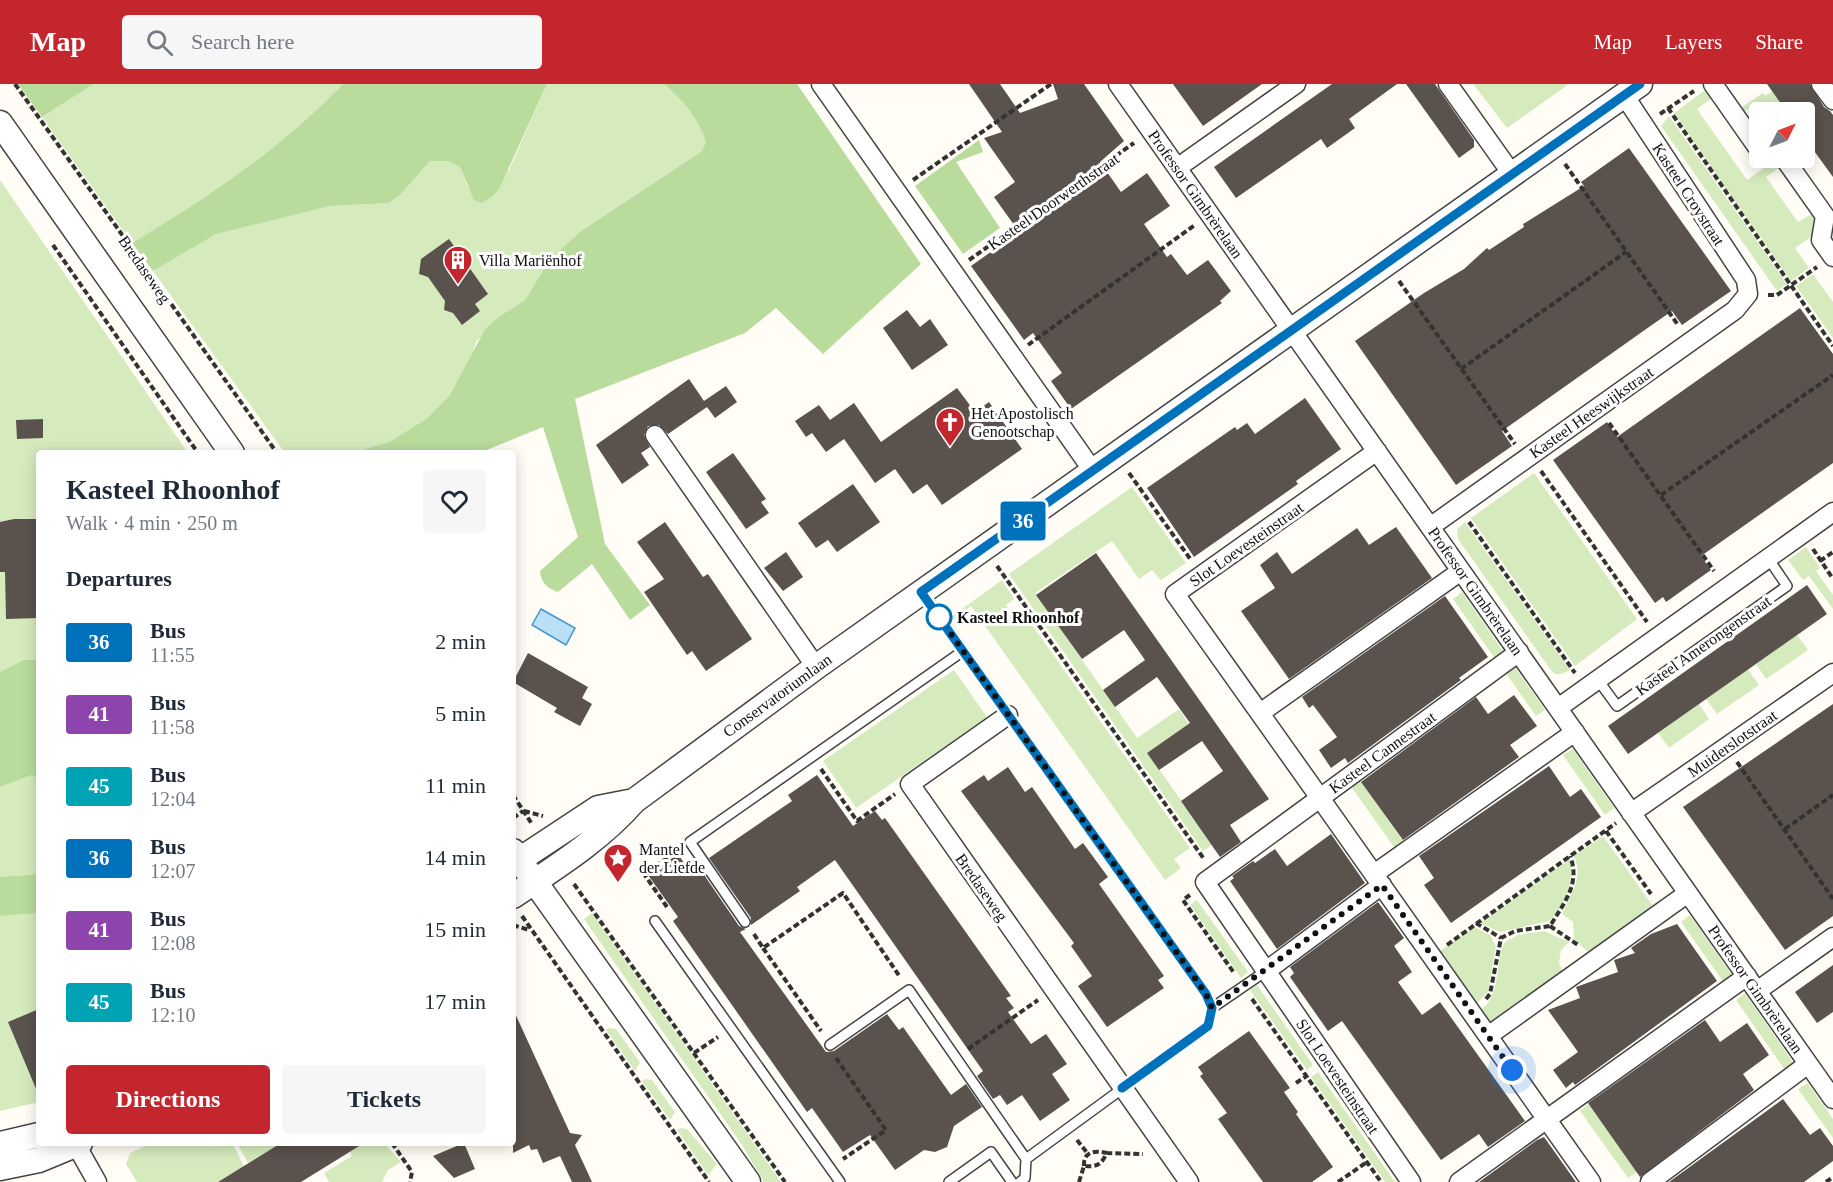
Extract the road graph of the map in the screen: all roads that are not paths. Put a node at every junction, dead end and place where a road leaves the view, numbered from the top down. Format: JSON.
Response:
{"nodes":[{"id":1,"x":821,"y":84,"type":"edge"},
{"id":2,"x":1118,"y":84,"type":"edge"},
{"id":3,"x":1296,"y":84,"type":"edge"},
{"id":4,"x":1448,"y":84,"type":"edge"},
{"id":5,"x":1713,"y":84,"type":"edge"},
{"id":6,"x":1821,"y":84,"type":"edge"},
{"id":7,"x":1636,"y":87,"type":"edge"},
{"id":8,"x":1833,"y":100,"type":"edge"},
{"id":9,"x":0,"y":123,"type":"edge"},
{"id":10,"x":1749,"y":135,"type":"edge"},
{"id":11,"x":1177,"y":168,"type":"junction"},
{"id":12,"x":1791,"y":168,"type":"edge"},
{"id":13,"x":1512,"y":174,"type":"junction"},
{"id":14,"x":1833,"y":256,"type":"edge"},
{"id":15,"x":1748,"y":294,"type":"joint"},
{"id":16,"x":1292,"y":330,"type":"junction"},
{"id":17,"x":655,"y":435,"type":"dead end"},
{"id":18,"x":230,"y":450,"type":"edge"},
{"id":19,"x":1377,"y":451,"type":"junction"},
{"id":20,"x":1093,"y":471,"type":"junction"},
{"id":21,"x":1833,"y":512,"type":"edge"},
{"id":22,"x":1430,"y":527,"type":"junction"},
{"id":23,"x":1768,"y":558,"type":"junction"},
{"id":24,"x":1461,"y":571,"type":"junction"},
{"id":25,"x":921,"y":592,"type":"junction"},
{"id":26,"x":963,"y":651,"type":"junction"},
{"id":27,"x":1519,"y":652,"type":"junction"},
{"id":28,"x":816,"y":666,"type":"junction"},
{"id":29,"x":1833,"y":673,"type":"edge"},
{"id":30,"x":1592,"y":684,"type":"junction"},
{"id":31,"x":1558,"y":708,"type":"junction"},
{"id":32,"x":1260,"y":713,"type":"junction"},
{"id":33,"x":1008,"y":715,"type":"junction"},
{"id":34,"x":1575,"y":732,"type":"junction"},
{"id":35,"x":1320,"y":798,"type":"junction"},
{"id":36,"x":634,"y":801,"type":"junction"},
{"id":37,"x":1631,"y":813,"type":"junction"},
{"id":38,"x":516,"y":858,"type":"edge"},
{"id":39,"x":516,"y":860,"type":"edge"},
{"id":40,"x":1378,"y":880,"type":"junction"},
{"id":41,"x":534,"y":882,"type":"junction"},
{"id":42,"x":1688,"y":893,"type":"junction"},
{"id":43,"x":516,"y":894,"type":"edge"},
{"id":44,"x":655,"y":921,"type":"road end"},
{"id":45,"x":745,"y":922,"type":"road end"},
{"id":46,"x":1833,"y":937,"type":"edge"},
{"id":47,"x":1266,"y":971,"type":"junction"},
{"id":48,"x":1752,"y":984,"type":"junction"},
{"id":49,"x":1212,"y":1008,"type":"junction"},
{"id":50,"x":1488,"y":1036,"type":"junction"},
{"id":51,"x":830,"y":1044,"type":"road end"},
{"id":52,"x":1808,"y":1064,"type":"junction"},
{"id":53,"x":1122,"y":1088,"type":"junction"},
{"id":54,"x":1833,"y":1099,"type":"edge"},
{"id":55,"x":1548,"y":1120,"type":"junction"},
{"id":56,"x":36,"y":1136,"type":"edge"},
{"id":57,"x":0,"y":1144,"type":"edge"},
{"id":58,"x":72,"y":1146,"type":"edge"},
{"id":59,"x":78,"y":1146,"type":"edge"},
{"id":60,"x":1026,"y":1159,"type":"junction"},
{"id":61,"x":0,"y":1168,"type":"edge"},
{"id":62,"x":97,"y":1182,"type":"edge"},
{"id":63,"x":748,"y":1182,"type":"edge"},
{"id":64,"x":840,"y":1182,"type":"edge"},
{"id":65,"x":949,"y":1182,"type":"edge"},
{"id":66,"x":1012,"y":1182,"type":"edge"},
{"id":67,"x":1020,"y":1182,"type":"edge"},
{"id":68,"x":1189,"y":1182,"type":"edge"},
{"id":69,"x":1411,"y":1182,"type":"edge"},
{"id":70,"x":1459,"y":1182,"type":"edge"},
{"id":71,"x":1591,"y":1182,"type":"edge"},
{"id":72,"x":1650,"y":1182,"type":"edge"}],
"edges":[{"from":1,"to":20,"type":"street"},
{"from":2,"to":11,"type":"street","name":"Professor Gimbrèrelaan"},
{"from":3,"to":11,"type":"street"},
{"from":4,"to":13,"type":"street"},
{"from":5,"to":10,"type":"street"},
{"from":6,"to":8,"type":"street"},
{"from":7,"to":13,"type":"street","name":"Conservatoriumlaan"},
{"from":7,"to":15,"type":"street","name":"Kasteel Croystraat"},
{"from":9,"to":18,"type":"street"},
{"from":11,"to":16,"type":"street","name":"Professor Gimbrèrelaan"},
{"from":12,"to":14,"type":"street"},
{"from":13,"to":16,"type":"street","name":"Conservatoriumlaan"},
{"from":15,"to":22,"type":"street","name":"Kasteel Heeswijkstraat"},
{"from":16,"to":19,"type":"street","name":"Professor Gimbrèrelaan"},
{"from":16,"to":20,"type":"street","name":"Conservatoriumlaan"},
{"from":17,"to":28,"type":"street"},
{"from":19,"to":22,"type":"street","name":"Professor Gimbrèrelaan"},
{"from":19,"to":32,"type":"street","name":"Slot Loevesteinstraat"},
{"from":20,"to":25,"type":"street","name":"Conservatoriumlaan"},
{"from":21,"to":23,"type":"street","name":"Kasteel Amerongenstraat"},
{"from":22,"to":24,"type":"street","name":"Professor Gimbrèrelaan"},
{"from":23,"to":30,"type":"street","name":"Kasteel Amerongenstraat"},
{"from":23,"to":30,"type":"lane","name":"Kasteel Amerongenstraat"},
{"from":24,"to":27,"type":"street","name":"Professor Gimbrèrelaan"},
{"from":24,"to":32,"type":"street"},
{"from":25,"to":26,"type":"lane"},
{"from":25,"to":28,"type":"street","name":"Conservatoriumlaan"},
{"from":26,"to":33,"type":"lane"},
{"from":26,"to":45,"type":"lane"},
{"from":27,"to":31,"type":"street","name":"Professor Gimbrèrelaan"},
{"from":27,"to":35,"type":"street","name":"Kasteel Cannestraat"},
{"from":28,"to":36,"type":"street","name":"Conservatoriumlaan"},
{"from":29,"to":37,"type":"street","name":"Muiderslotstraat"},
{"from":30,"to":31,"type":"street","name":"Kasteel Amerongenstraat"},
{"from":31,"to":34,"type":"street","name":"Professor Gimbrèrelaan"},
{"from":32,"to":35,"type":"street","name":"Slot Loevesteinstraat"},
{"from":33,"to":49,"type":"lane"},
{"from":33,"to":53,"type":"street","name":"Bredaseweg"},
{"from":34,"to":37,"type":"street","name":"Professor Gimbrèrelaan"},
{"from":34,"to":40,"type":"street"},
{"from":35,"to":40,"type":"street","name":"Kasteel Cannestraat"},
{"from":35,"to":47,"type":"street","name":"Slot Loevesteinstraat"},
{"from":36,"to":38,"type":"street","name":"Conservatoriumlaan"},
{"from":36,"to":41,"type":"street","name":"Conservatoriumlaan"},
{"from":37,"to":42,"type":"street","name":"Professor Gimbrèrelaan"},
{"from":39,"to":41,"type":"street"},
{"from":40,"to":47,"type":"street"},
{"from":40,"to":50,"type":"street","name":"Kasteel Cannestraat"},
{"from":41,"to":43,"type":"street","name":"Conservatoriumlaan"},
{"from":41,"to":63,"type":"street"},
{"from":42,"to":48,"type":"street","name":"Professor Gimbrèrelaan"},
{"from":42,"to":50,"type":"street"},
{"from":44,"to":64,"type":"lane"},
{"from":46,"to":48,"type":"street"},
{"from":47,"to":49,"type":"lane"},
{"from":47,"to":69,"type":"street","name":"Slot Loevesteinstraat"},
{"from":48,"to":52,"type":"street","name":"Professor Gimbrèrelaan"},
{"from":48,"to":55,"type":"street"},
{"from":49,"to":53,"type":"lane"},
{"from":50,"to":55,"type":"street","name":"Kasteel Cannestraat"},
{"from":51,"to":60,"type":"lane"},
{"from":52,"to":54,"type":"street","name":"Professor Gimbrèrelaan"},
{"from":52,"to":72,"type":"street"},
{"from":53,"to":60,"type":"lane"},
{"from":53,"to":68,"type":"street"},
{"from":55,"to":70,"type":"street"},
{"from":55,"to":71,"type":"street","name":"Kasteel Cannestraat"},
{"from":56,"to":57,"type":"street"},
{"from":58,"to":61,"type":"street"},
{"from":59,"to":62,"type":"street"},
{"from":60,"to":67,"type":"lane"},
{"from":65,"to":66,"type":"lane"}]}
